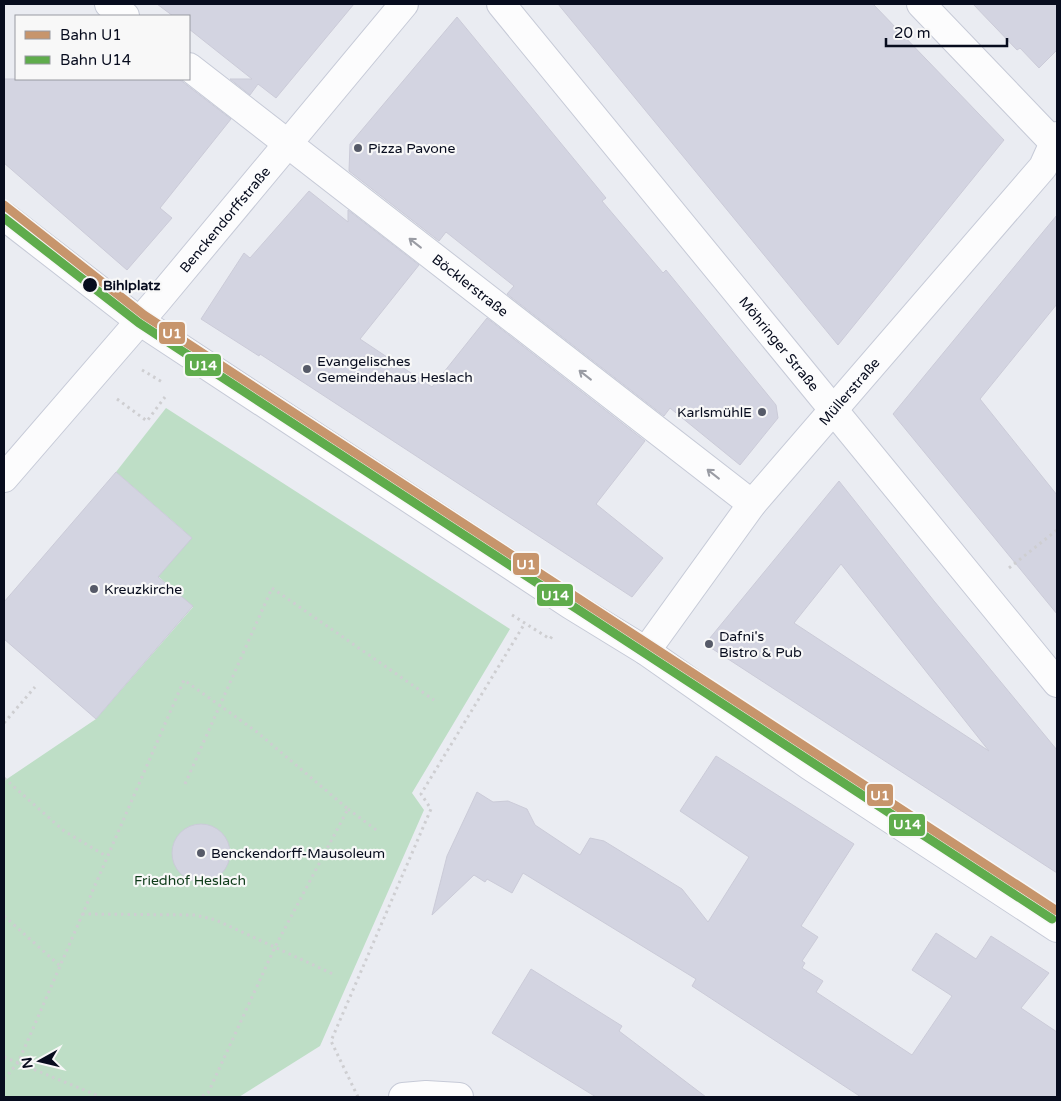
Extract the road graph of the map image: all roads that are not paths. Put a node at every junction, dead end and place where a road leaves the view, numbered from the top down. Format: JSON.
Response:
{"nodes":[{"id":1,"x":109,"y":4,"type":"edge"},
{"id":2,"x":404,"y":4,"type":"edge"},
{"id":3,"x":501,"y":4,"type":"edge"},
{"id":4,"x":922,"y":4,"type":"edge"},
{"id":5,"x":124,"y":15,"type":"edge"},
{"id":6,"x":190,"y":68,"type":"edge"},
{"id":7,"x":1056,"y":141,"type":"edge"},
{"id":8,"x":287,"y":145,"type":"junction"},
{"id":9,"x":4,"y":216,"type":"edge"},
{"id":10,"x":138,"y":320,"type":"junction"},
{"id":11,"x":833,"y":410,"type":"junction"},
{"id":12,"x":4,"y":478,"type":"edge"},
{"id":13,"x":752,"y":504,"type":"junction"},
{"id":14,"x":646,"y":651,"type":"junction"},
{"id":15,"x":1057,"y":683,"type":"edge"},
{"id":16,"x":1057,"y":928,"type":"edge"},
{"id":17,"x":403,"y":1097,"type":"edge"},
{"id":18,"x":459,"y":1097,"type":"edge"}],
"edges":[{"from":1,"to":5,"type":"street"},
{"from":2,"to":8,"type":"street","name":"Benckendorffstraße"},
{"from":3,"to":11,"type":"street","name":"Möhringer Straße"},
{"from":4,"to":7,"type":"street"},
{"from":6,"to":8,"type":"street","name":"Böcklerstraße"},
{"from":7,"to":11,"type":"street","name":"Müllerstraße"},
{"from":8,"to":10,"type":"street","name":"Benckendorffstraße"},
{"from":13,"to":8,"type":"street","name":"Böcklerstraße","one_way":true},
{"from":9,"to":10,"type":"street"},
{"from":10,"to":12,"type":"street","name":"Benckendorffstraße"},
{"from":10,"to":14,"type":"street"},
{"from":11,"to":13,"type":"street","name":"Müllerstraße"},
{"from":11,"to":15,"type":"street","name":"Möhringer Straße"},
{"from":13,"to":14,"type":"street","name":"Müllerstraße"},
{"from":14,"to":16,"type":"street"},
{"from":17,"to":18,"type":"street"}]}
